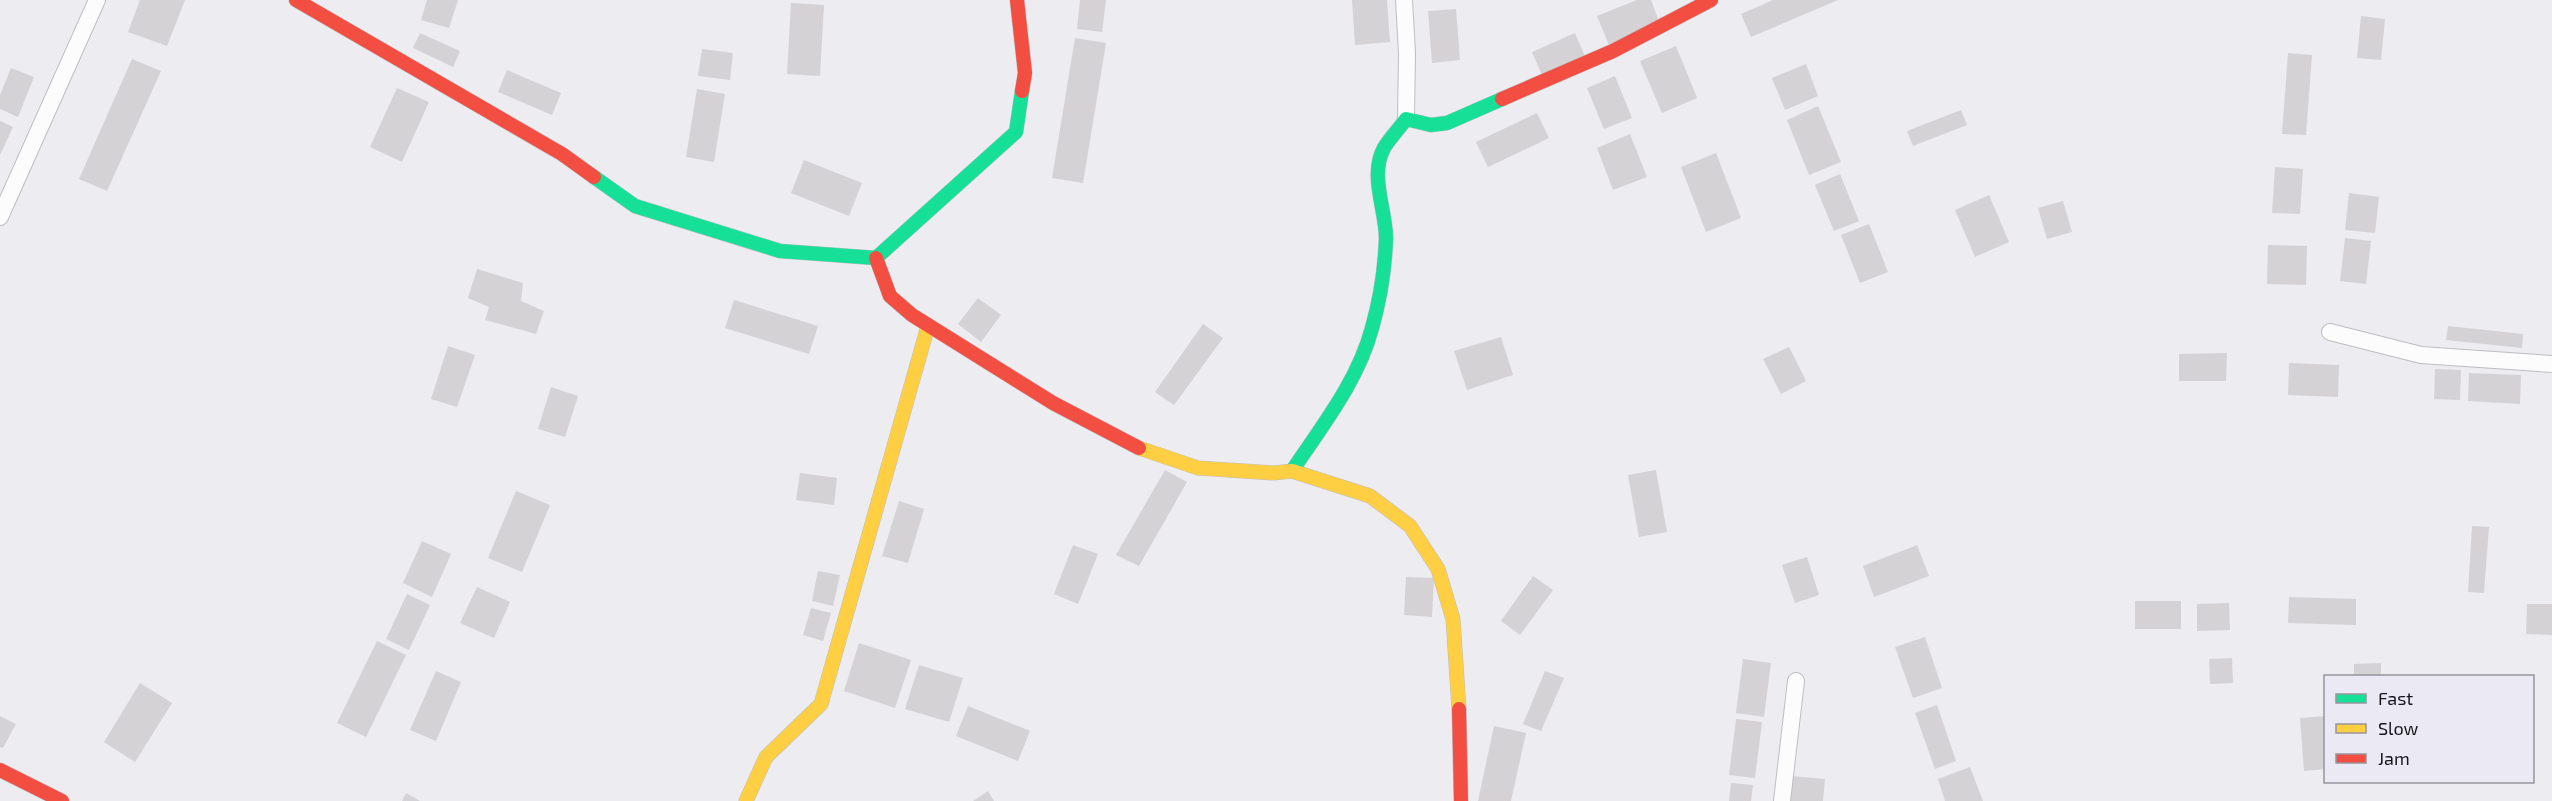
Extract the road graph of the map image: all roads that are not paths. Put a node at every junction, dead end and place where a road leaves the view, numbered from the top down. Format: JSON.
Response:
{"nodes":[{"id":1,"x":97,"y":0,"type":"edge"},
{"id":2,"x":296,"y":0,"type":"edge"},
{"id":3,"x":1017,"y":0,"type":"edge"},
{"id":4,"x":1404,"y":0,"type":"edge"},
{"id":5,"x":1711,"y":0,"type":"edge"},
{"id":6,"x":1406,"y":119,"type":"junction"},
{"id":7,"x":0,"y":217,"type":"edge"},
{"id":8,"x":876,"y":258,"type":"junction"},
{"id":9,"x":928,"y":326,"type":"junction"},
{"id":10,"x":2330,"y":332,"type":"dead end"},
{"id":11,"x":2552,"y":364,"type":"edge"},
{"id":12,"x":1292,"y":471,"type":"junction"},
{"id":13,"x":1796,"y":681,"type":"dead end"},
{"id":14,"x":0,"y":770,"type":"edge"},
{"id":15,"x":62,"y":801,"type":"edge"},
{"id":16,"x":746,"y":801,"type":"edge"},
{"id":17,"x":1461,"y":801,"type":"edge"},
{"id":18,"x":1782,"y":801,"type":"edge"}],
"edges":[{"from":1,"to":7,"type":"street"},
{"from":2,"to":8,"type":"street"},
{"from":3,"to":8,"type":"street"},
{"from":4,"to":6,"type":"street"},
{"from":5,"to":6,"type":"street"},
{"from":6,"to":12,"type":"street"},
{"from":8,"to":9,"type":"street"},
{"from":9,"to":12,"type":"street"},
{"from":9,"to":16,"type":"street"},
{"from":10,"to":11,"type":"street"},
{"from":12,"to":17,"type":"street"},
{"from":13,"to":18,"type":"street"},
{"from":14,"to":15,"type":"street"}]}
